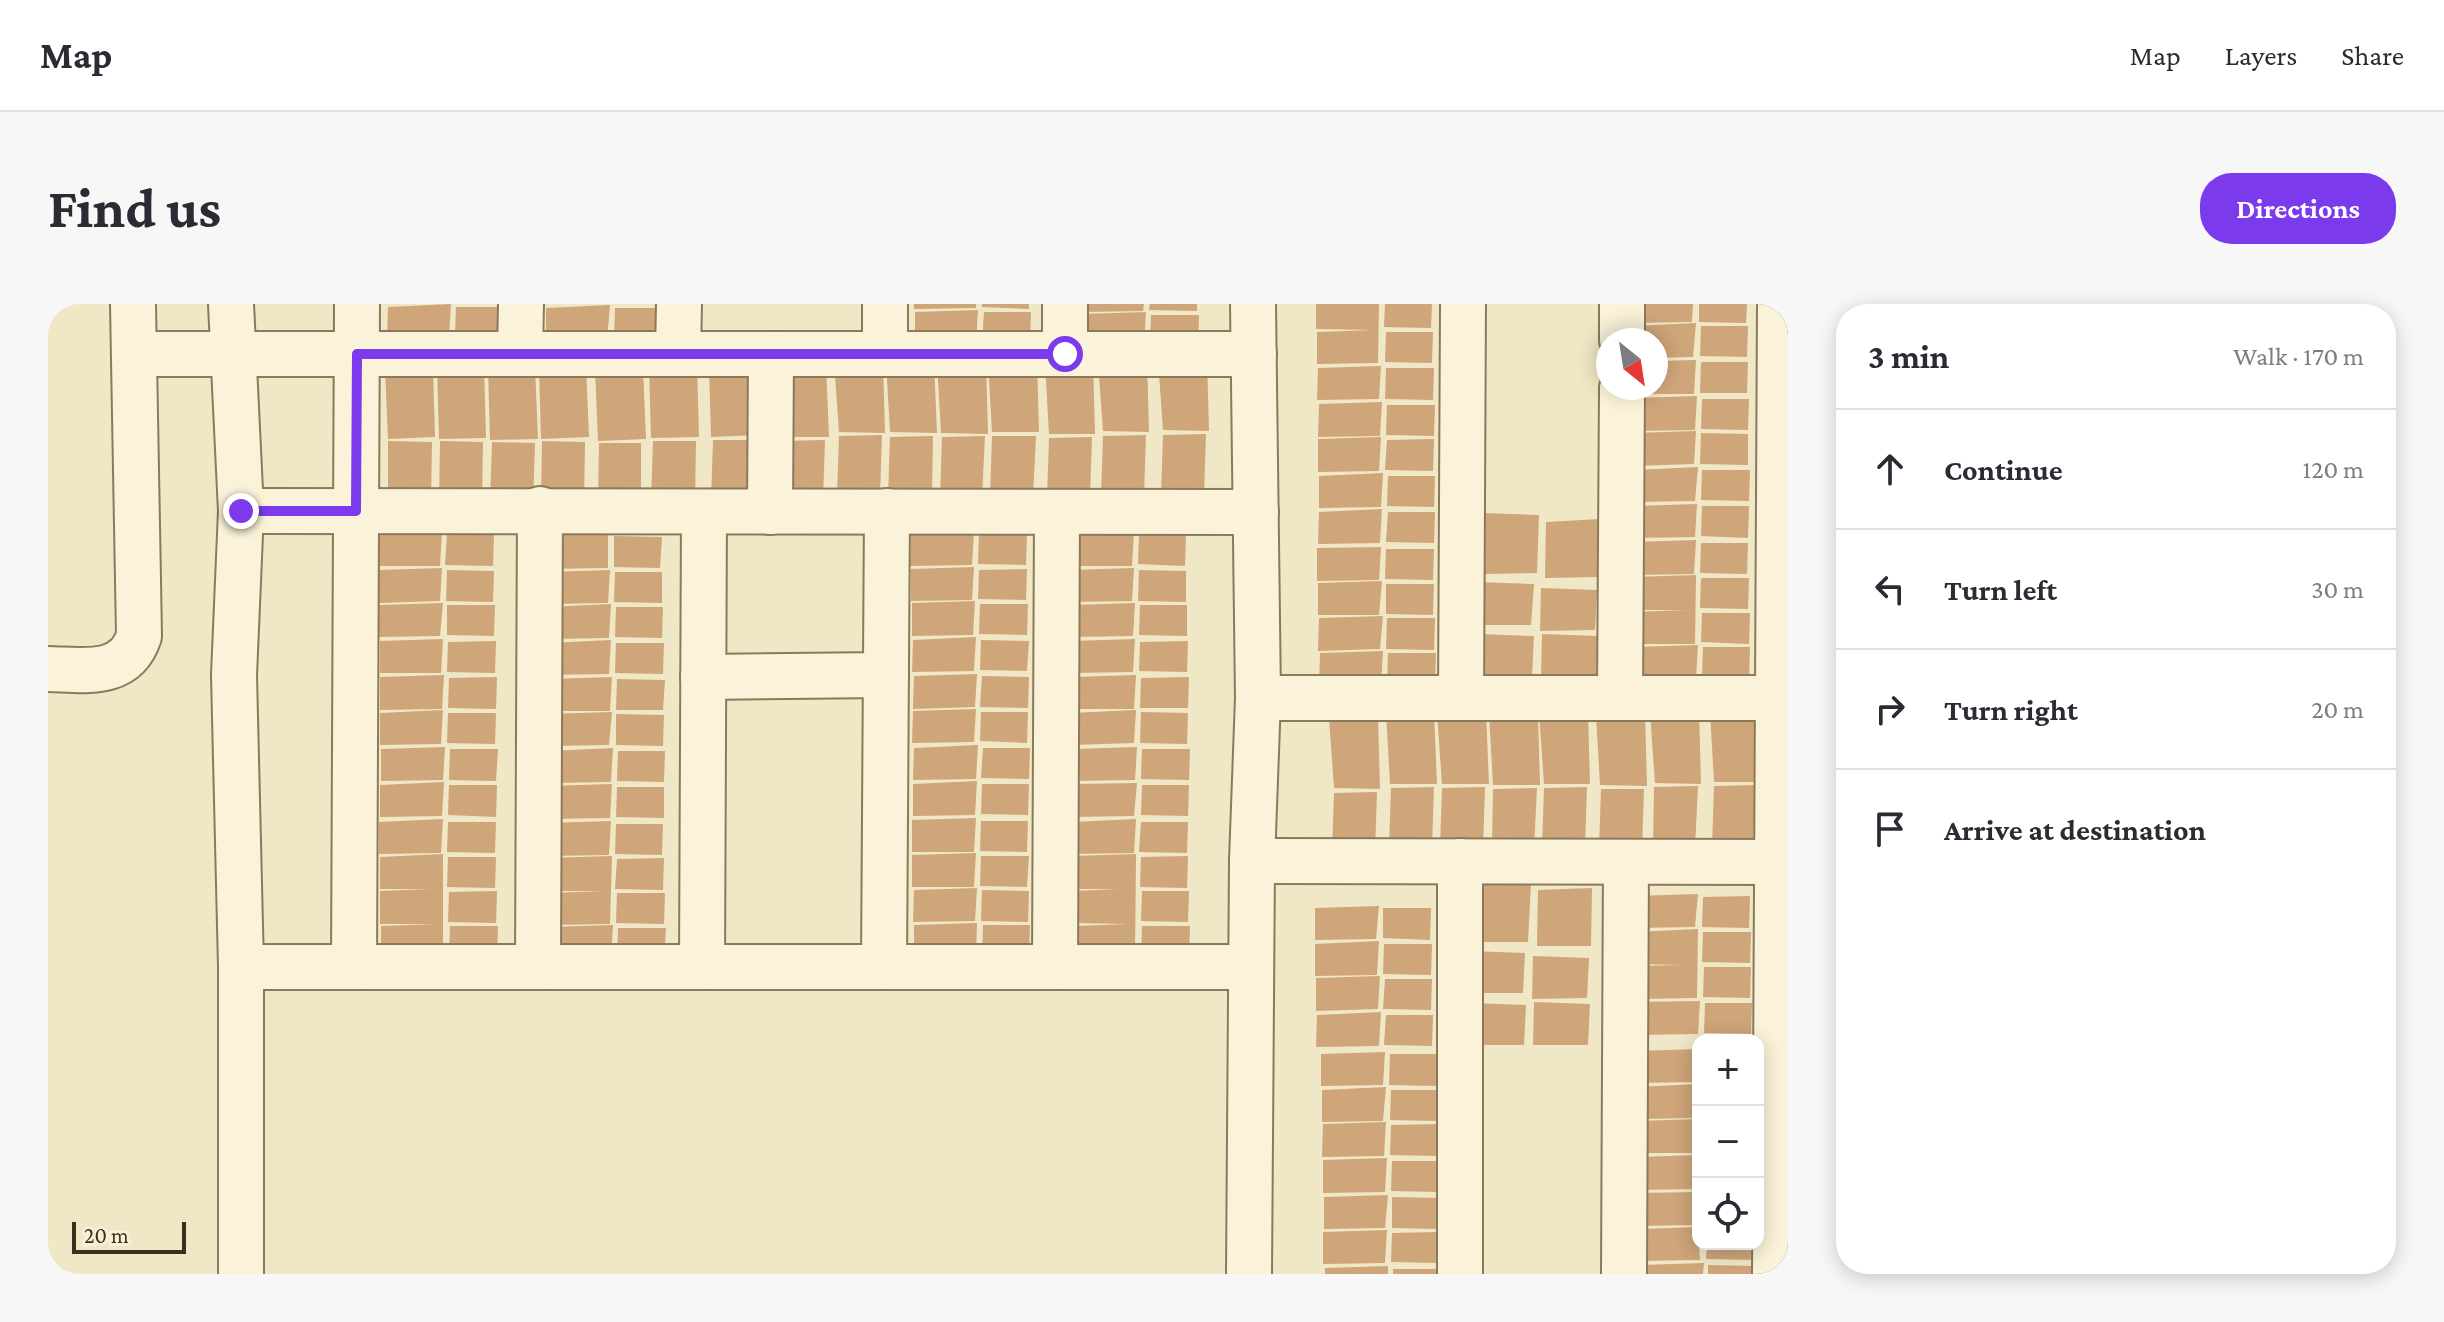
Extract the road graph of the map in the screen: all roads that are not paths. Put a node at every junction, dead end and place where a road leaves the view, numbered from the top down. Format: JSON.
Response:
{"nodes":[{"id":1,"x":133,"y":304,"type":"edge"},
{"id":2,"x":231,"y":304,"type":"edge"},
{"id":3,"x":357,"y":304,"type":"edge"},
{"id":4,"x":521,"y":304,"type":"edge"},
{"id":5,"x":679,"y":304,"type":"edge"},
{"id":6,"x":885,"y":304,"type":"edge"},
{"id":7,"x":1065,"y":304,"type":"edge"},
{"id":8,"x":1253,"y":304,"type":"edge"},
{"id":9,"x":1463,"y":304,"type":"edge"},
{"id":10,"x":1622,"y":304,"type":"edge"},
{"id":11,"x":1780,"y":304,"type":"edge"},
{"id":12,"x":1622,"y":328,"type":"edge"},
{"id":13,"x":134,"y":354,"type":"junction"},
{"id":14,"x":235,"y":354,"type":"junction"},
{"id":15,"x":357,"y":354,"type":"junction"},
{"id":16,"x":520,"y":354,"type":"junction"},
{"id":17,"x":678,"y":354,"type":"junction"},
{"id":18,"x":771,"y":354,"type":"junction"},
{"id":19,"x":885,"y":354,"type":"junction"},
{"id":20,"x":1065,"y":354,"type":"junction"},
{"id":21,"x":1254,"y":354,"type":"junction"},
{"id":22,"x":1622,"y":400,"type":"edge"},
{"id":23,"x":540,"y":509,"type":"junction"},
{"id":24,"x":241,"y":511,"type":"junction"},
{"id":25,"x":356,"y":511,"type":"junction"},
{"id":26,"x":887,"y":511,"type":"junction"},
{"id":27,"x":770,"y":512,"type":"junction"},
{"id":28,"x":1057,"y":512,"type":"junction"},
{"id":29,"x":1256,"y":512,"type":"junction"},
{"id":30,"x":704,"y":513,"type":"junction"},
{"id":31,"x":48,"y":669,"type":"edge"},
{"id":32,"x":886,"y":675,"type":"junction"},
{"id":33,"x":703,"y":677,"type":"junction"},
{"id":34,"x":1258,"y":698,"type":"junction"},
{"id":35,"x":1461,"y":698,"type":"junction"},
{"id":36,"x":1620,"y":698,"type":"junction"},
{"id":37,"x":1783,"y":698,"type":"edge"},
{"id":38,"x":1252,"y":861,"type":"junction"},
{"id":39,"x":1460,"y":861,"type":"junction"},
{"id":40,"x":1626,"y":862,"type":"junction"},
{"id":41,"x":1782,"y":862,"type":"edge"},
{"id":42,"x":241,"y":967,"type":"junction"},
{"id":43,"x":354,"y":967,"type":"junction"},
{"id":44,"x":538,"y":967,"type":"junction"},
{"id":45,"x":702,"y":967,"type":"junction"},
{"id":46,"x":884,"y":967,"type":"junction"},
{"id":47,"x":1055,"y":967,"type":"junction"},
{"id":48,"x":1251,"y":967,"type":"junction"},
{"id":49,"x":241,"y":1274,"type":"edge"},
{"id":50,"x":1249,"y":1274,"type":"edge"},
{"id":51,"x":1460,"y":1274,"type":"edge"},
{"id":52,"x":1624,"y":1274,"type":"edge"},
{"id":53,"x":1775,"y":1274,"type":"edge"}],
"edges":[{"from":1,"to":13,"type":"street"},
{"from":2,"to":14,"type":"street"},
{"from":3,"to":15,"type":"street"},
{"from":4,"to":16,"type":"street"},
{"from":5,"to":17,"type":"street"},
{"from":6,"to":19,"type":"street"},
{"from":7,"to":20,"type":"street"},
{"from":8,"to":21,"type":"street"},
{"from":9,"to":35,"type":"street"},
{"from":10,"to":12,"type":"street"},
{"from":11,"to":37,"type":"street"},
{"from":13,"to":14,"type":"street"},
{"from":13,"to":31,"type":"street"},
{"from":14,"to":15,"type":"street"},
{"from":14,"to":24,"type":"street"},
{"from":15,"to":16,"type":"street"},
{"from":15,"to":25,"type":"street"},
{"from":16,"to":17,"type":"street"},
{"from":17,"to":18,"type":"street"},
{"from":18,"to":19,"type":"street"},
{"from":18,"to":27,"type":"street"},
{"from":19,"to":20,"type":"street"},
{"from":20,"to":21,"type":"street"},
{"from":21,"to":29,"type":"street"},
{"from":22,"to":36,"type":"street"},
{"from":23,"to":25,"type":"street"},
{"from":23,"to":30,"type":"street"},
{"from":23,"to":44,"type":"street"},
{"from":24,"to":25,"type":"street"},
{"from":24,"to":42,"type":"street"},
{"from":25,"to":43,"type":"street"},
{"from":26,"to":27,"type":"street"},
{"from":26,"to":28,"type":"street"},
{"from":26,"to":32,"type":"street"},
{"from":27,"to":30,"type":"street"},
{"from":28,"to":29,"type":"street"},
{"from":28,"to":47,"type":"street"},
{"from":29,"to":34,"type":"street"},
{"from":30,"to":33,"type":"street"},
{"from":32,"to":33,"type":"street"},
{"from":32,"to":46,"type":"street"},
{"from":33,"to":45,"type":"street"},
{"from":34,"to":35,"type":"street"},
{"from":34,"to":38,"type":"street"},
{"from":35,"to":36,"type":"street"},
{"from":36,"to":37,"type":"street"},
{"from":37,"to":41,"type":"street"},
{"from":38,"to":39,"type":"street"},
{"from":38,"to":48,"type":"street"},
{"from":39,"to":40,"type":"street"},
{"from":39,"to":51,"type":"street"},
{"from":40,"to":41,"type":"street"},
{"from":40,"to":52,"type":"street"},
{"from":41,"to":53,"type":"street"},
{"from":42,"to":43,"type":"street"},
{"from":42,"to":49,"type":"street"},
{"from":43,"to":44,"type":"street"},
{"from":44,"to":45,"type":"street"},
{"from":45,"to":46,"type":"street"},
{"from":46,"to":47,"type":"street"},
{"from":47,"to":48,"type":"street"},
{"from":48,"to":50,"type":"street"}]}
